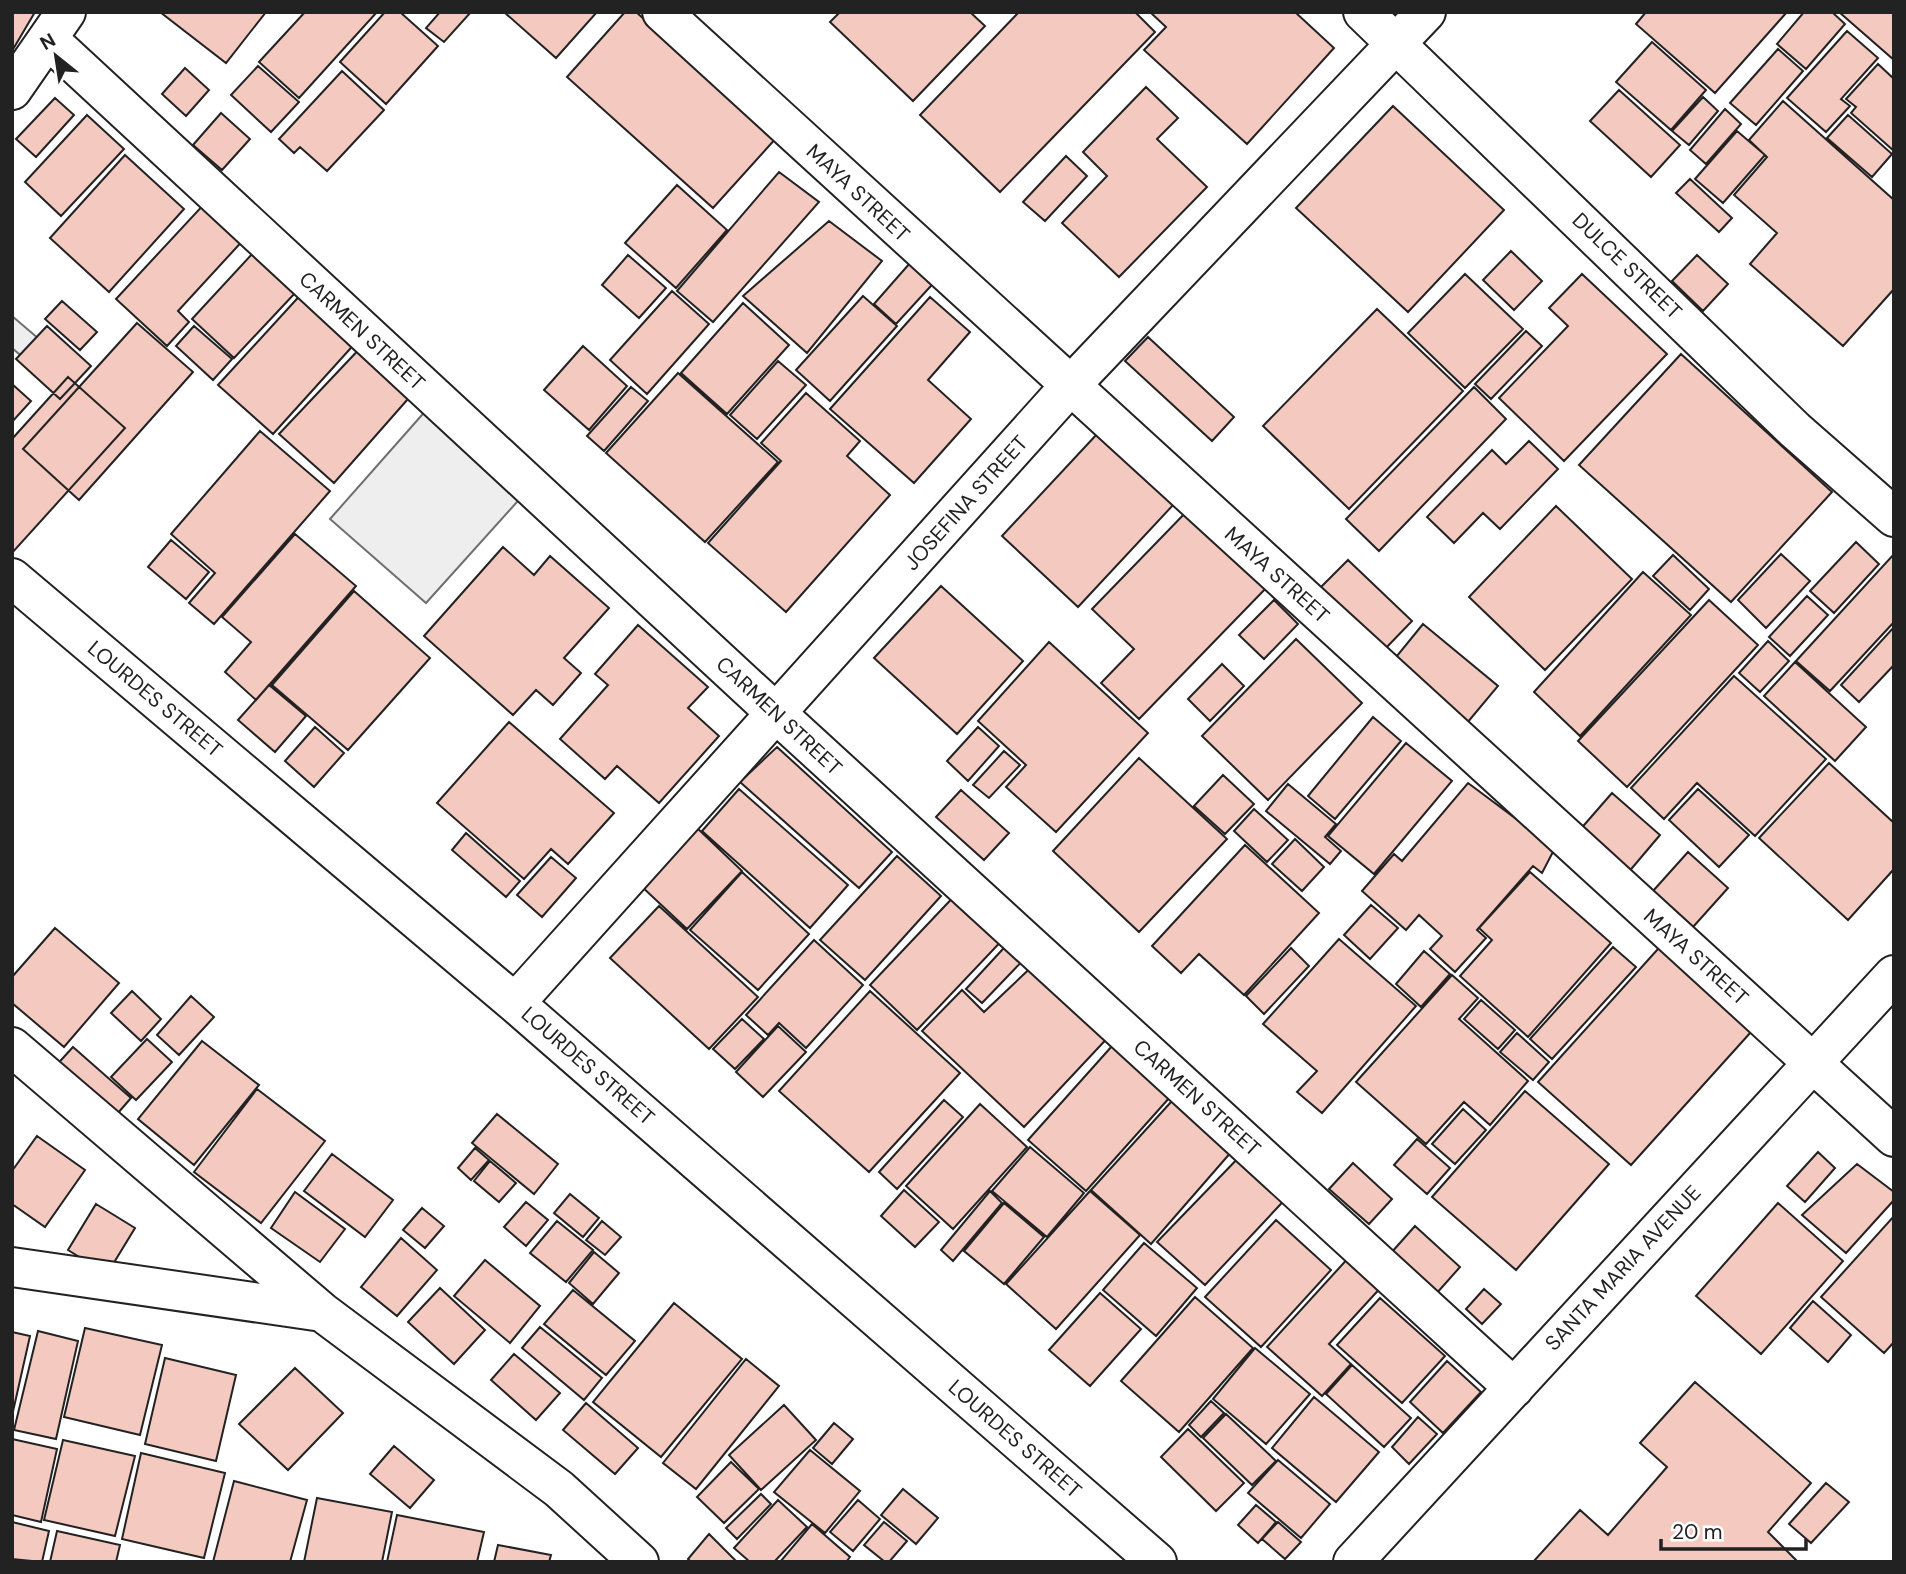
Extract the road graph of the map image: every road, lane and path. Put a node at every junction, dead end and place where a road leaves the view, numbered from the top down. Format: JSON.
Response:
{"nodes":[{"id":1,"x":662,"y":12,"type":"edge"},
{"id":2,"x":1363,"y":12,"type":"edge"},
{"id":3,"x":1426,"y":12,"type":"edge"},
{"id":4,"x":57,"y":26,"type":"edge"},
{"id":5,"x":1398,"y":44,"type":"junction"},
{"id":6,"x":12,"y":90,"type":"edge"},
{"id":7,"x":1070,"y":386,"type":"junction"},
{"id":8,"x":1894,"y":517,"type":"edge"},
{"id":9,"x":12,"y":578,"type":"edge"},
{"id":10,"x":778,"y":715,"type":"junction"},
{"id":11,"x":1894,"y":975,"type":"edge"},
{"id":12,"x":515,"y":1003,"type":"junction"},
{"id":13,"x":12,"y":1046,"type":"edge"},
{"id":14,"x":1813,"y":1063,"type":"junction"},
{"id":15,"x":1894,"y":1137,"type":"edge"},
{"id":16,"x":12,"y":1267,"type":"edge"},
{"id":17,"x":322,"y":1312,"type":"junction"},
{"id":18,"x":1514,"y":1388,"type":"junction"},
{"id":19,"x":639,"y":1562,"type":"edge"},
{"id":20,"x":1157,"y":1562,"type":"edge"},
{"id":21,"x":1353,"y":1562,"type":"edge"}],
"edges":[{"from":1,"to":7,"type":"street","name":"MAYA STREET"},
{"from":2,"to":5,"type":"street","name":"DULCE STREET"},
{"from":3,"to":5,"type":"street","name":"JOSEFINA STREET"},
{"from":4,"to":6,"type":"street"},
{"from":4,"to":10,"type":"street","name":"CARMEN STREET"},
{"from":5,"to":7,"type":"street","name":"JOSEFINA STREET"},
{"from":5,"to":8,"type":"street","name":"DULCE STREET"},
{"from":7,"to":10,"type":"street","name":"JOSEFINA STREET"},
{"from":7,"to":14,"type":"street","name":"MAYA STREET"},
{"from":9,"to":12,"type":"street","name":"LOURDES STREET"},
{"from":10,"to":12,"type":"street","name":"JOSEFINA STREET"},
{"from":10,"to":18,"type":"street","name":"CARMEN STREET"},
{"from":11,"to":14,"type":"street","name":"SANTA MARIA AVENUE"},
{"from":12,"to":20,"type":"street","name":"LOURDES STREET"},
{"from":13,"to":17,"type":"street"},
{"from":14,"to":15,"type":"street","name":"MAYA STREET"},
{"from":14,"to":18,"type":"street","name":"SANTA MARIA AVENUE"},
{"from":16,"to":17,"type":"street"},
{"from":17,"to":19,"type":"street"},
{"from":18,"to":21,"type":"street","name":"SANTA MARIA AVENUE"}]}
